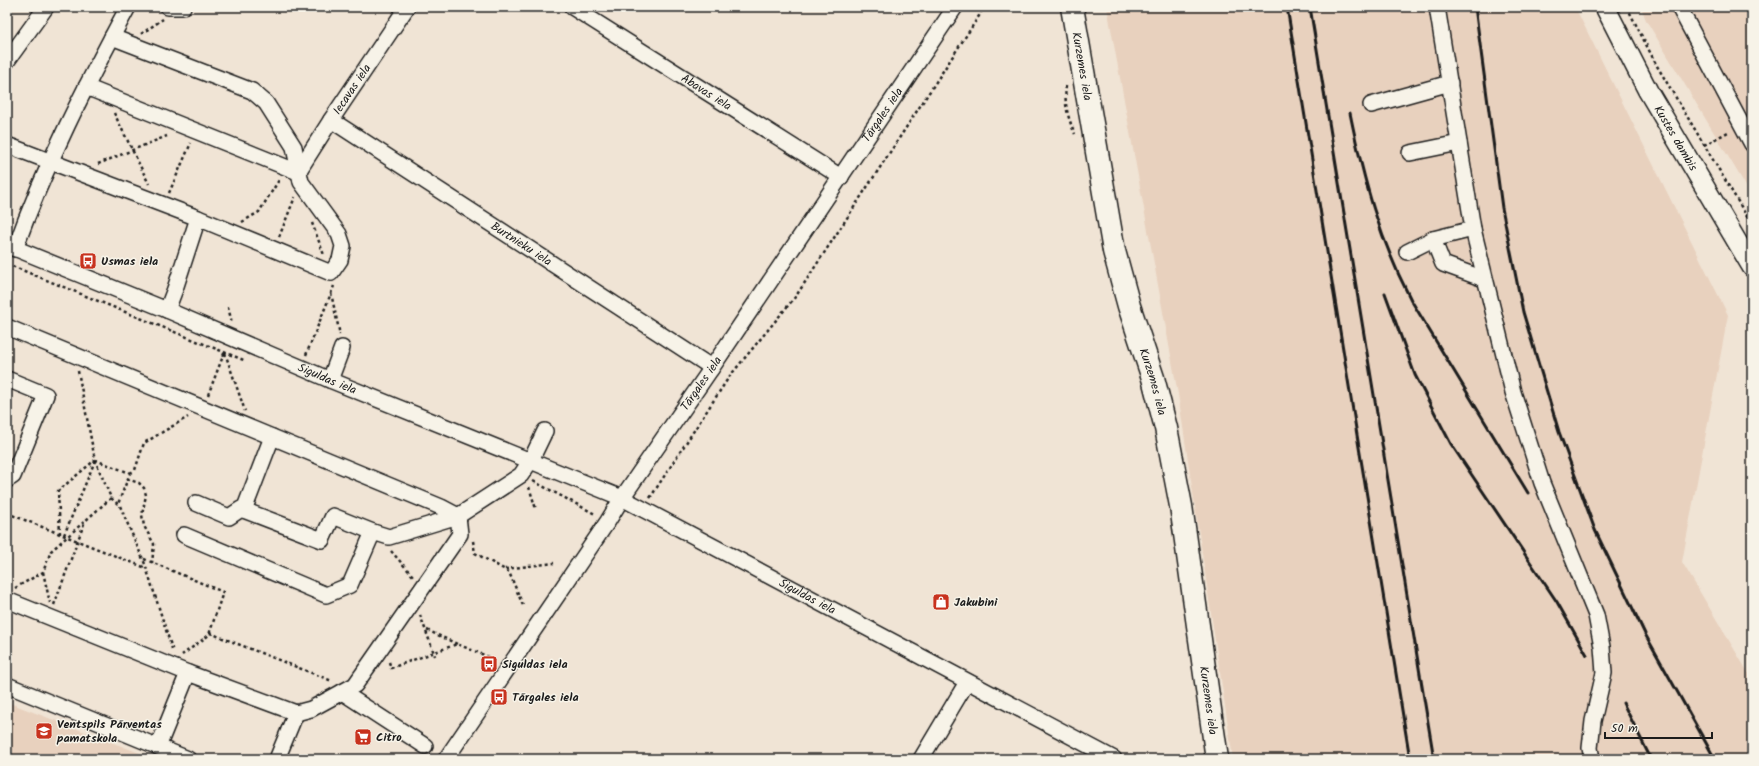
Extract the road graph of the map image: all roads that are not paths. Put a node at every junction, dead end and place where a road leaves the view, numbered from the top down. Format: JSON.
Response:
{"nodes":[{"id":1,"x":46,"y":7,"type":"edge"},
{"id":2,"x":128,"y":7,"type":"edge"},
{"id":3,"x":407,"y":7,"type":"edge"},
{"id":4,"x":572,"y":7,"type":"edge"},
{"id":5,"x":955,"y":7,"type":"edge"},
{"id":6,"x":1072,"y":7,"type":"edge"},
{"id":7,"x":1437,"y":7,"type":"edge"},
{"id":8,"x":1605,"y":7,"type":"edge"},
{"id":9,"x":1679,"y":7,"type":"edge"},
{"id":10,"x":112,"y":37,"type":"junction"},
{"id":11,"x":7,"y":61,"type":"edge"},
{"id":12,"x":1450,"y":84,"type":"junction"},
{"id":13,"x":86,"y":88,"type":"junction"},
{"id":14,"x":1371,"y":105,"type":"dead end"},
{"id":15,"x":331,"y":120,"type":"junction"},
{"id":16,"x":1459,"y":143,"type":"junction"},
{"id":17,"x":1752,"y":144,"type":"edge"},
{"id":18,"x":7,"y":145,"type":"edge"},
{"id":19,"x":1410,"y":153,"type":"dead end"},
{"id":20,"x":50,"y":162,"type":"junction"},
{"id":21,"x":295,"y":174,"type":"junction"},
{"id":22,"x":841,"y":177,"type":"junction"},
{"id":23,"x":198,"y":218,"type":"junction"},
{"id":24,"x":1473,"y":229,"type":"junction"},
{"id":25,"x":1433,"y":239,"type":"junction"},
{"id":26,"x":11,"y":247,"type":"edge"},
{"id":27,"x":1407,"y":252,"type":"dead end"},
{"id":28,"x":1752,"y":267,"type":"edge"},
{"id":29,"x":1484,"y":279,"type":"junction"},
{"id":30,"x":167,"y":310,"type":"junction"},
{"id":31,"x":7,"y":327,"type":"edge"},
{"id":32,"x":342,"y":348,"type":"road end"},
{"id":33,"x":711,"y":369,"type":"junction"},
{"id":34,"x":7,"y":379,"type":"edge"},
{"id":35,"x":330,"y":380,"type":"junction"},
{"id":36,"x":545,"y":431,"type":"dead end"},
{"id":37,"x":272,"y":437,"type":"junction"},
{"id":38,"x":531,"y":460,"type":"junction"},
{"id":39,"x":7,"y":480,"type":"edge"},
{"id":40,"x":622,"y":498,"type":"junction"},
{"id":41,"x":196,"y":503,"type":"dead end"},
{"id":42,"x":244,"y":510,"type":"junction"},
{"id":43,"x":458,"y":516,"type":"junction"},
{"id":44,"x":377,"y":533,"type":"junction"},
{"id":45,"x":184,"y":535,"type":"dead end"},
{"id":46,"x":10,"y":595,"type":"edge"},
{"id":47,"x":181,"y":667,"type":"junction"},
{"id":48,"x":967,"y":682,"type":"junction"},
{"id":49,"x":7,"y":685,"type":"edge"},
{"id":50,"x":346,"y":690,"type":"junction"},
{"id":51,"x":296,"y":713,"type":"junction"},
{"id":52,"x":425,"y":746,"type":"dead end"},
{"id":53,"x":158,"y":747,"type":"junction"},
{"id":54,"x":188,"y":759,"type":"edge"},
{"id":55,"x":277,"y":759,"type":"edge"},
{"id":56,"x":446,"y":759,"type":"edge"},
{"id":57,"x":921,"y":759,"type":"edge"},
{"id":58,"x":1114,"y":759,"type":"edge"},
{"id":59,"x":1217,"y":759,"type":"edge"},
{"id":60,"x":1592,"y":759,"type":"edge"}],
"edges":[{"from":1,"to":11,"type":"street"},
{"from":2,"to":10,"type":"street"},
{"from":3,"to":15,"type":"street","name":"Iecavas iela"},
{"from":4,"to":22,"type":"street","name":"Abavas iela"},
{"from":5,"to":22,"type":"street","name":"Tārgales iela"},
{"from":6,"to":59,"type":"highway","name":"Kurzemes iela"},
{"from":7,"to":12,"type":"street"},
{"from":8,"to":28,"type":"main road","name":"Kustes dambis"},
{"from":9,"to":17,"type":"street"},
{"from":10,"to":13,"type":"street"},
{"from":10,"to":21,"type":"street"},
{"from":12,"to":14,"type":"street"},
{"from":12,"to":16,"type":"street"},
{"from":13,"to":20,"type":"street"},
{"from":13,"to":21,"type":"street"},
{"from":15,"to":21,"type":"street","name":"Iecavas iela"},
{"from":15,"to":33,"type":"street","name":"Burtnieku iela"},
{"from":16,"to":19,"type":"street"},
{"from":16,"to":24,"type":"street"},
{"from":18,"to":20,"type":"street"},
{"from":20,"to":23,"type":"street"},
{"from":20,"to":26,"type":"street"},
{"from":21,"to":23,"type":"street"},
{"from":22,"to":33,"type":"street","name":"Tārgales iela"},
{"from":23,"to":30,"type":"street"},
{"from":24,"to":25,"type":"street"},
{"from":24,"to":29,"type":"street"},
{"from":25,"to":27,"type":"street"},
{"from":25,"to":29,"type":"street"},
{"from":26,"to":30,"type":"street","name":"Siguldas iela"},
{"from":29,"to":60,"type":"street"},
{"from":30,"to":35,"type":"street","name":"Siguldas iela"},
{"from":31,"to":37,"type":"street"},
{"from":32,"to":35,"type":"street"},
{"from":33,"to":40,"type":"street","name":"Tārgales iela"},
{"from":34,"to":39,"type":"street"},
{"from":35,"to":38,"type":"street","name":"Siguldas iela"},
{"from":36,"to":38,"type":"street"},
{"from":37,"to":42,"type":"street"},
{"from":37,"to":43,"type":"street"},
{"from":38,"to":40,"type":"street","name":"Siguldas iela"},
{"from":38,"to":43,"type":"street"},
{"from":40,"to":48,"type":"street","name":"Siguldas iela"},
{"from":40,"to":56,"type":"street","name":"Tārgales iela"},
{"from":41,"to":42,"type":"street"},
{"from":42,"to":44,"type":"street"},
{"from":43,"to":44,"type":"street"},
{"from":43,"to":50,"type":"street"},
{"from":44,"to":45,"type":"street"},
{"from":46,"to":47,"type":"street"},
{"from":47,"to":51,"type":"street"},
{"from":47,"to":53,"type":"street"},
{"from":48,"to":57,"type":"street"},
{"from":48,"to":58,"type":"street","name":"Siguldas iela"},
{"from":49,"to":53,"type":"street"},
{"from":50,"to":51,"type":"street"},
{"from":50,"to":52,"type":"street"},
{"from":51,"to":55,"type":"street"},
{"from":53,"to":54,"type":"street"}]}
